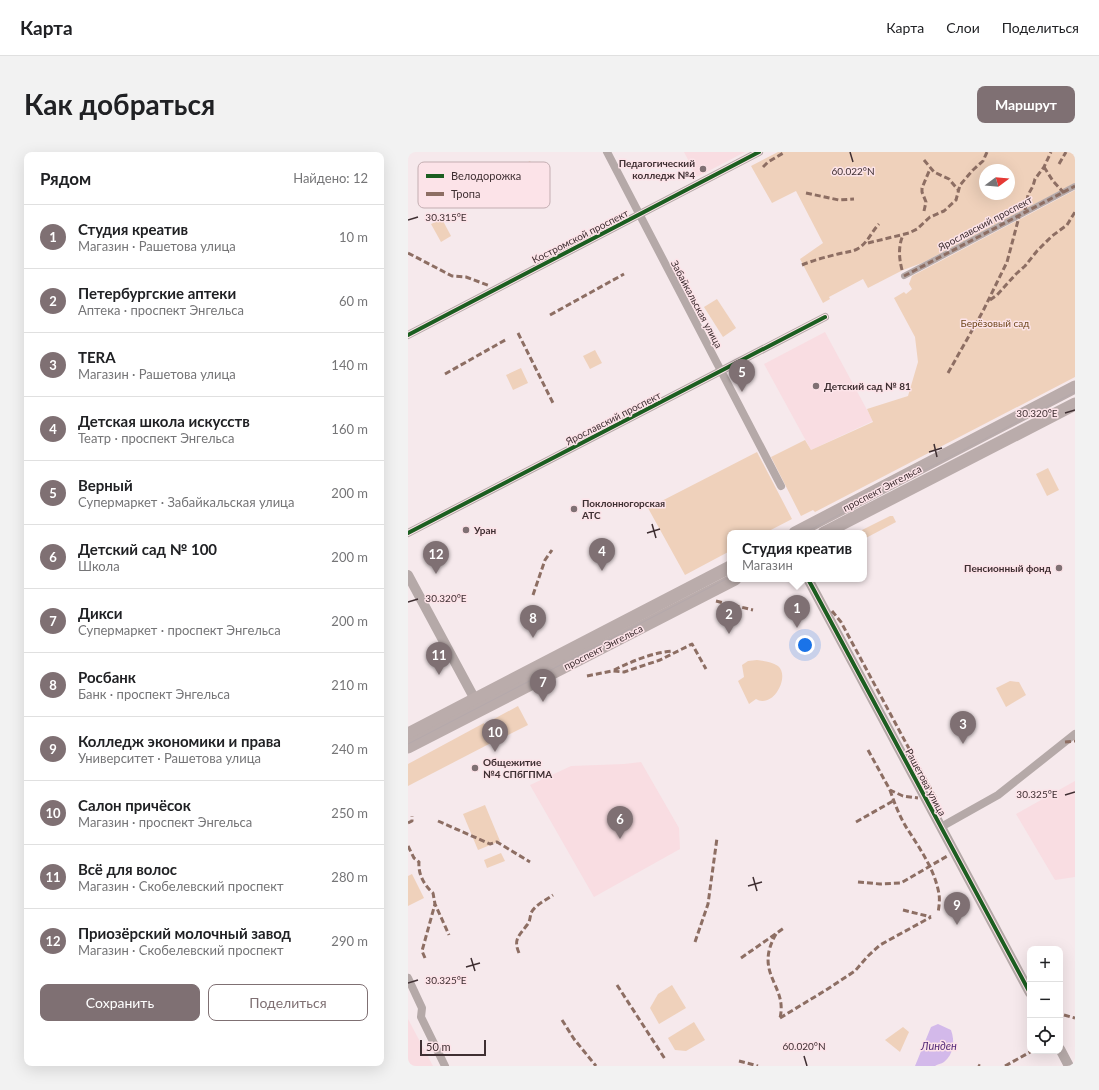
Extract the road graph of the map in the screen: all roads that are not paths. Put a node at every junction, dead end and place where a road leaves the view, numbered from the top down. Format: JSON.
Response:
{"nodes":[{"id":1,"x":607,"y":152,"type":"edge"},
{"id":2,"x":759,"y":152,"type":"edge"},
{"id":3,"x":1075,"y":186,"type":"edge"},
{"id":4,"x":639,"y":214,"type":"junction"},
{"id":5,"x":904,"y":276,"type":"dead end"},
{"id":6,"x":825,"y":317,"type":"dead end"},
{"id":7,"x":408,"y":335,"type":"edge"},
{"id":8,"x":721,"y":372,"type":"junction"},
{"id":9,"x":1075,"y":387,"type":"edge"},
{"id":10,"x":1075,"y":404,"type":"edge"},
{"id":11,"x":781,"y":486,"type":"dead end"},
{"id":12,"x":801,"y":530,"type":"edge"},
{"id":13,"x":830,"y":530,"type":"edge"},
{"id":14,"x":408,"y":533,"type":"edge"},
{"id":15,"x":727,"y":569,"type":"edge"},
{"id":16,"x":408,"y":575,"type":"edge"},
{"id":17,"x":728,"y":582,"type":"edge"},
{"id":18,"x":810,"y":582,"type":"edge"},
{"id":19,"x":478,"y":705,"type":"junction"},
{"id":20,"x":408,"y":734,"type":"edge"},
{"id":21,"x":1075,"y":734,"type":"edge"},
{"id":22,"x":408,"y":747,"type":"edge"},
{"id":23,"x":941,"y":827,"type":"junction"},
{"id":24,"x":408,"y":978,"type":"edge"},
{"id":25,"x":1027,"y":987,"type":"edge"},
{"id":26,"x":1063,"y":1054,"type":"edge"},
{"id":27,"x":446,"y":1066,"type":"edge"},
{"id":28,"x":1069,"y":1066,"type":"edge"}],
"edges":[{"from":1,"to":4,"type":"street","name":"Забайкальская улица"},
{"from":2,"to":4,"type":"street","name":"Костромской проспект"},
{"from":3,"to":5,"type":"street","name":"Ярославский проспект"},
{"from":4,"to":7,"type":"street","name":"Костромской проспект"},
{"from":4,"to":8,"type":"street","name":"Забайкальская улица"},
{"from":6,"to":8,"type":"street","name":"Ярославский проспект"},
{"from":8,"to":11,"type":"street","name":"Забайкальская улица"},
{"from":8,"to":14,"type":"street","name":"Ярославский проспект"},
{"from":9,"to":12,"type":"main road","name":"проспект Энгельса"},
{"from":10,"to":13,"type":"main road","name":"проспект Энгельса"},
{"from":15,"to":19,"type":"main road","name":"проспект Энгельса"},
{"from":16,"to":19,"type":"street"},
{"from":17,"to":19,"type":"main road","name":"проспект Энгельса"},
{"from":18,"to":23,"type":"street","name":"Рашетова улица"},
{"from":19,"to":20,"type":"main road","name":"проспект Энгельса"},
{"from":19,"to":22,"type":"main road","name":"проспект Энгельса"},
{"from":21,"to":23,"type":"street"},
{"from":23,"to":25,"type":"street","name":"Рашетова улица"},
{"from":24,"to":27,"type":"street"},
{"from":26,"to":28,"type":"street"}]}
